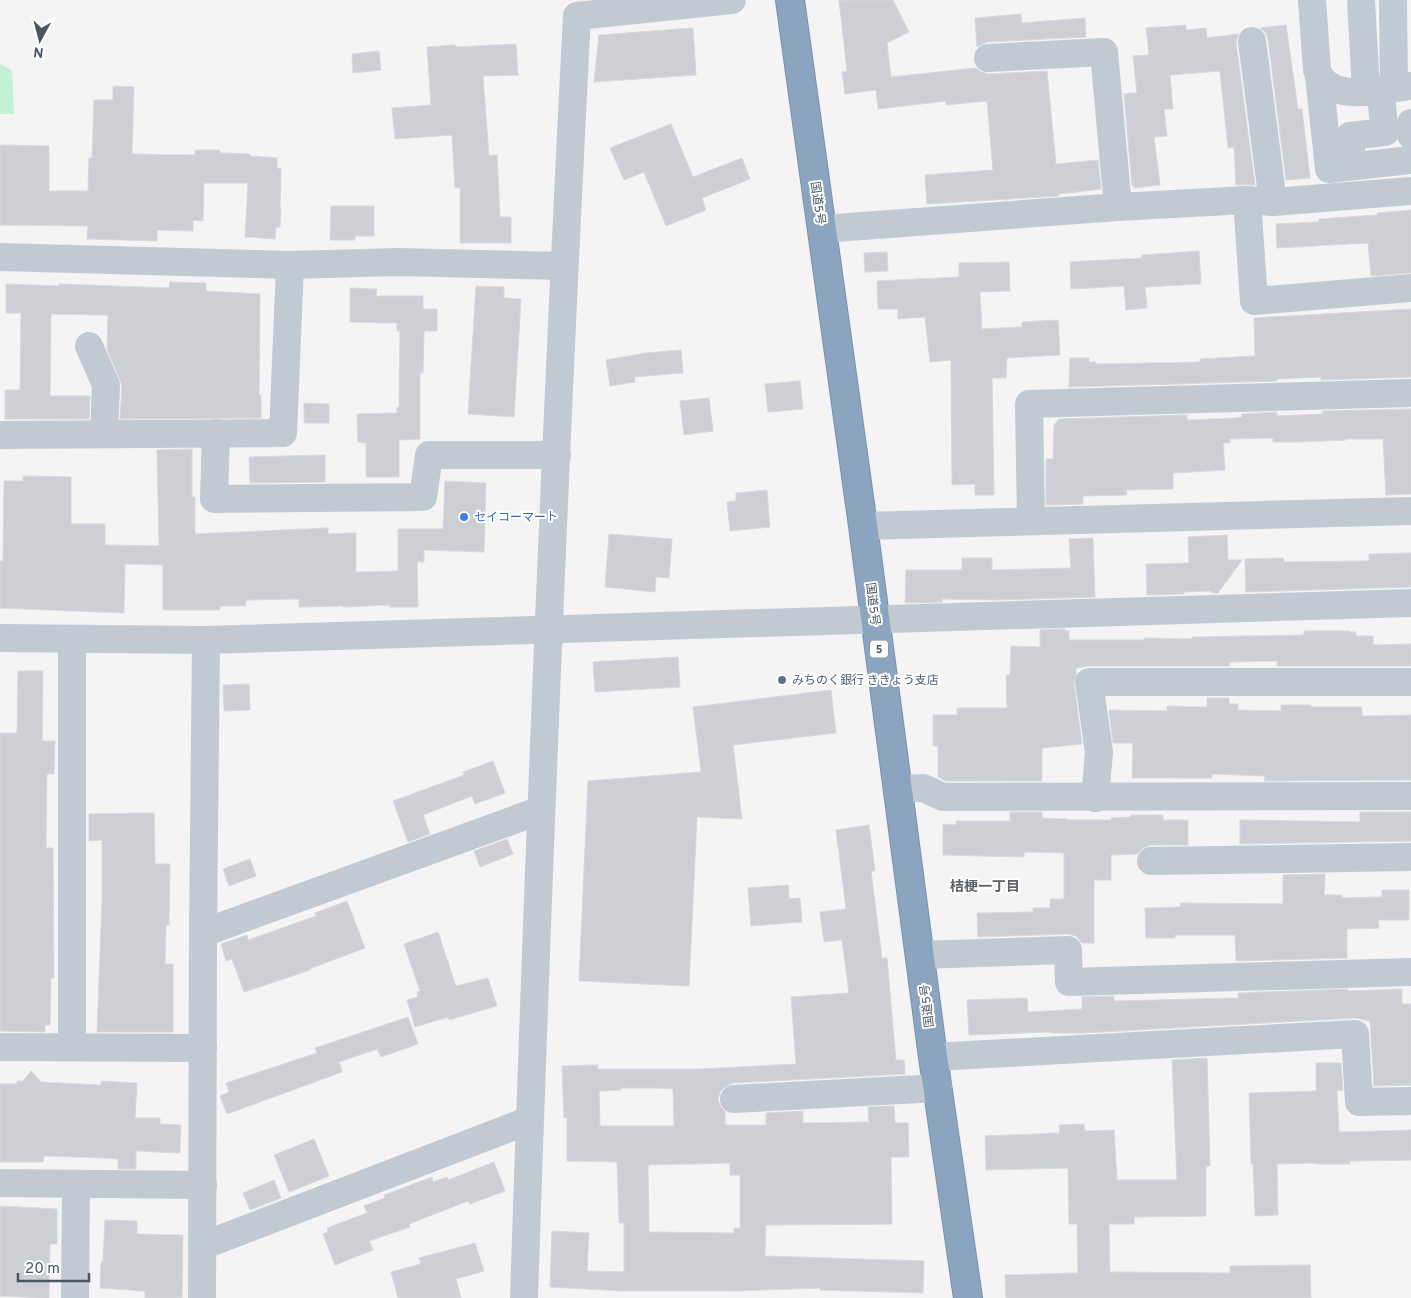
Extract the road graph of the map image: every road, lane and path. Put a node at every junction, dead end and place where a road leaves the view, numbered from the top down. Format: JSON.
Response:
{"nodes":[{"id":1,"x":732,"y":0,"type":"edge"},
{"id":2,"x":790,"y":0,"type":"edge"},
{"id":3,"x":1312,"y":0,"type":"edge"},
{"id":4,"x":1361,"y":0,"type":"edge"},
{"id":5,"x":1393,"y":0,"type":"edge"},
{"id":6,"x":1252,"y":41,"type":"dead end"},
{"id":7,"x":988,"y":58,"type":"dead end"},
{"id":8,"x":1319,"y":76,"type":"junction"},
{"id":9,"x":1388,"y":89,"type":"edge"},
{"id":10,"x":1411,"y":123,"type":"edge"},
{"id":11,"x":1411,"y":136,"type":"edge"},
{"id":12,"x":1411,"y":160,"type":"edge"},
{"id":13,"x":1352,"y":166,"type":"junction"},
{"id":14,"x":1411,"y":191,"type":"edge"},
{"id":15,"x":1260,"y":201,"type":"junction"},
{"id":16,"x":1118,"y":207,"type":"junction"},
{"id":17,"x":822,"y":229,"type":"junction"},
{"id":18,"x":0,"y":257,"type":"edge"},
{"id":19,"x":290,"y":265,"type":"junction"},
{"id":20,"x":564,"y":266,"type":"junction"},
{"id":21,"x":1411,"y":288,"type":"edge"},
{"id":22,"x":89,"y":346,"type":"dead end"},
{"id":23,"x":1411,"y":393,"type":"edge"},
{"id":24,"x":216,"y":433,"type":"junction"},
{"id":25,"x":104,"y":434,"type":"junction"},
{"id":26,"x":0,"y":435,"type":"edge"},
{"id":27,"x":556,"y":455,"type":"junction"},
{"id":28,"x":1411,"y":511,"type":"edge"},
{"id":29,"x":1031,"y":521,"type":"junction"},
{"id":30,"x":863,"y":526,"type":"junction"},
{"id":31,"x":1411,"y":603,"type":"edge"},
{"id":32,"x":875,"y":618,"type":"junction"},
{"id":33,"x":549,"y":629,"type":"junction"},
{"id":34,"x":0,"y":638,"type":"edge"},
{"id":35,"x":72,"y":639,"type":"junction"},
{"id":36,"x":206,"y":640,"type":"junction"},
{"id":37,"x":1411,"y":682,"type":"edge"},
{"id":38,"x":898,"y":789,"type":"junction"},
{"id":39,"x":1411,"y":796,"type":"edge"},
{"id":40,"x":1094,"y":798,"type":"junction"},
{"id":41,"x":541,"y":810,"type":"junction"},
{"id":42,"x":1411,"y":857,"type":"edge"},
{"id":43,"x":1151,"y":861,"type":"dead end"},
{"id":44,"x":202,"y":933,"type":"junction"},
{"id":45,"x":921,"y":955,"type":"junction"},
{"id":46,"x":1411,"y":972,"type":"edge"},
{"id":47,"x":0,"y":1047,"type":"edge"},
{"id":48,"x":72,"y":1047,"type":"junction"},
{"id":49,"x":203,"y":1048,"type":"junction"},
{"id":50,"x":933,"y":1057,"type":"junction"},
{"id":51,"x":938,"y":1088,"type":"junction"},
{"id":52,"x":734,"y":1099,"type":"dead end"},
{"id":53,"x":1411,"y":1101,"type":"edge"},
{"id":54,"x":530,"y":1120,"type":"junction"},
{"id":55,"x":0,"y":1183,"type":"edge"},
{"id":56,"x":76,"y":1184,"type":"junction"},
{"id":57,"x":203,"y":1185,"type":"junction"},
{"id":58,"x":202,"y":1246,"type":"junction"},
{"id":59,"x":75,"y":1298,"type":"edge"},
{"id":60,"x":202,"y":1298,"type":"edge"},
{"id":61,"x":524,"y":1298,"type":"edge"},
{"id":62,"x":968,"y":1298,"type":"edge"}],
"edges":[{"from":1,"to":20,"type":"street"},
{"from":2,"to":17,"type":"highway","name":"国道5号","number":"5"},
{"from":3,"to":8,"type":"street"},
{"from":4,"to":9,"type":"street"},
{"from":5,"to":9,"type":"street"},
{"from":6,"to":15,"type":"street"},
{"from":7,"to":16,"type":"street"},
{"from":8,"to":9,"type":"street"},
{"from":8,"to":13,"type":"street"},
{"from":9,"to":13,"type":"street"},
{"from":10,"to":11,"type":"street"},
{"from":12,"to":13,"type":"street"},
{"from":14,"to":15,"type":"street"},
{"from":15,"to":16,"type":"street"},
{"from":15,"to":21,"type":"street"},
{"from":16,"to":17,"type":"street"},
{"from":17,"to":30,"type":"highway","name":"国道5号","number":"5"},
{"from":18,"to":19,"type":"street"},
{"from":19,"to":20,"type":"street"},
{"from":19,"to":24,"type":"street"},
{"from":20,"to":27,"type":"street"},
{"from":22,"to":25,"type":"street"},
{"from":23,"to":29,"type":"street"},
{"from":24,"to":25,"type":"street"},
{"from":24,"to":27,"type":"street"},
{"from":25,"to":26,"type":"street"},
{"from":27,"to":33,"type":"street"},
{"from":28,"to":29,"type":"street"},
{"from":29,"to":30,"type":"street"},
{"from":30,"to":32,"type":"highway","name":"国道5号","number":"5"},
{"from":31,"to":32,"type":"street"},
{"from":32,"to":33,"type":"street"},
{"from":32,"to":38,"type":"highway","name":"国道5号","number":"5"},
{"from":33,"to":36,"type":"street"},
{"from":33,"to":41,"type":"street"},
{"from":34,"to":35,"type":"street"},
{"from":35,"to":36,"type":"street"},
{"from":35,"to":48,"type":"street"},
{"from":36,"to":44,"type":"street"},
{"from":37,"to":40,"type":"street"},
{"from":38,"to":40,"type":"street"},
{"from":38,"to":45,"type":"highway","name":"国道5号","number":"5"},
{"from":39,"to":40,"type":"street"},
{"from":41,"to":44,"type":"street"},
{"from":41,"to":54,"type":"street"},
{"from":42,"to":43,"type":"street"},
{"from":44,"to":49,"type":"street"},
{"from":45,"to":46,"type":"street"},
{"from":45,"to":50,"type":"highway","name":"国道5号","number":"5"},
{"from":47,"to":48,"type":"street"},
{"from":48,"to":49,"type":"street"},
{"from":49,"to":57,"type":"street"},
{"from":50,"to":51,"type":"highway","name":"国道5号","number":"5"},
{"from":50,"to":53,"type":"street"},
{"from":51,"to":52,"type":"street"},
{"from":51,"to":62,"type":"highway","name":"国道5号","number":"5"},
{"from":54,"to":58,"type":"street"},
{"from":54,"to":61,"type":"street"},
{"from":55,"to":56,"type":"street"},
{"from":56,"to":57,"type":"street"},
{"from":56,"to":59,"type":"street"},
{"from":57,"to":58,"type":"street"},
{"from":58,"to":60,"type":"street"}]}
